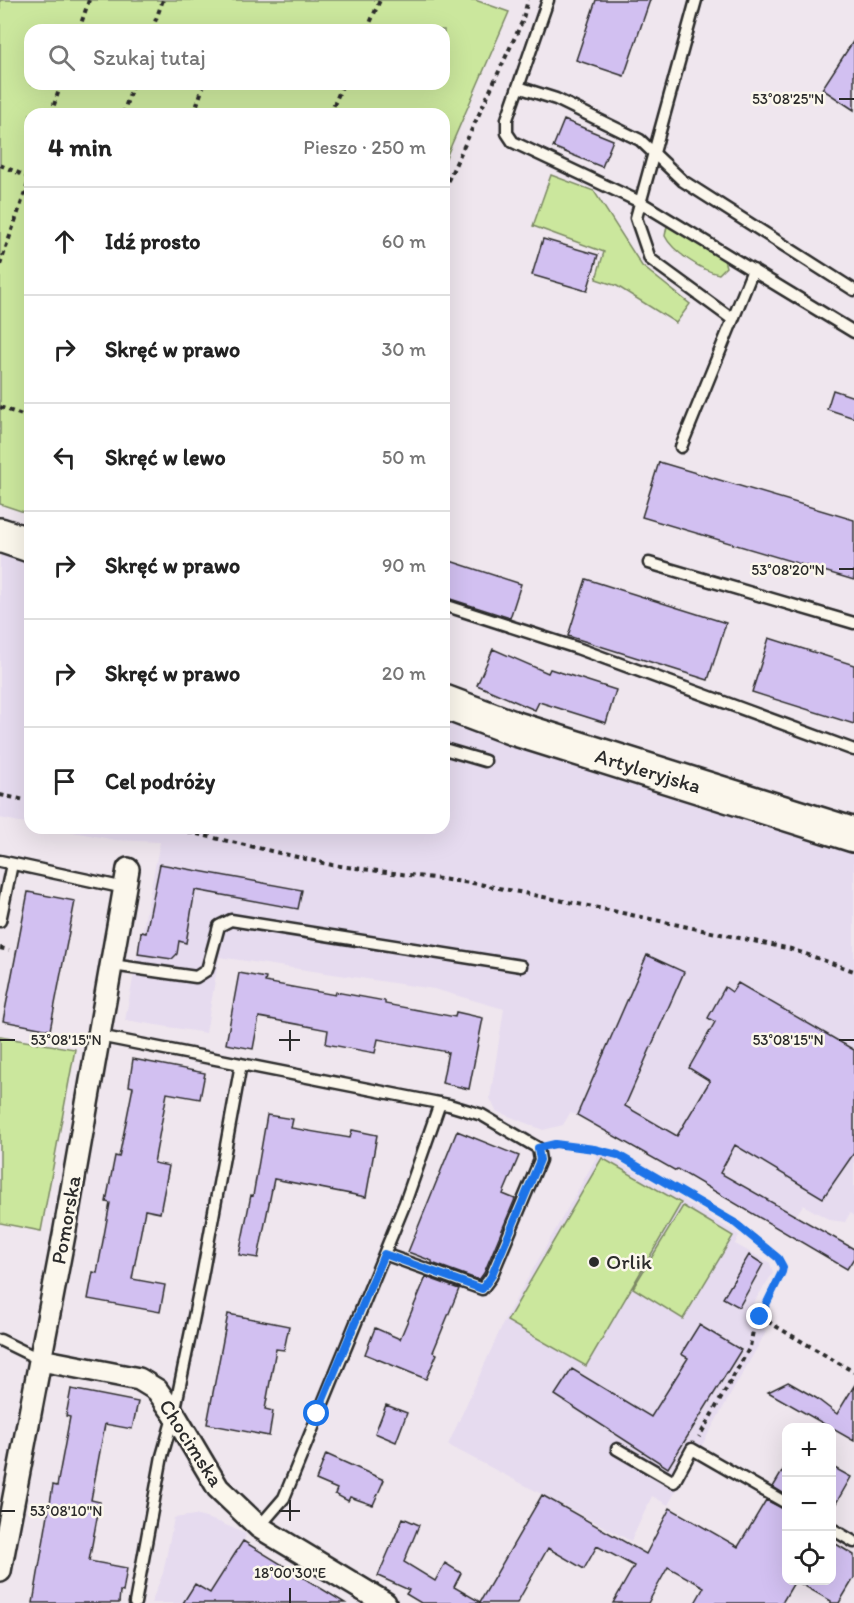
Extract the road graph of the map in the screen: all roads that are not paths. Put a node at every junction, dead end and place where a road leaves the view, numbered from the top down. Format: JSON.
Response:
{"nodes":[{"id":1,"x":548,"y":0,"type":"edge"},
{"id":2,"x":696,"y":0,"type":"edge"},
{"id":3,"x":518,"y":87,"type":"junction"},
{"id":4,"x":655,"y":154,"type":"junction"},
{"id":5,"x":640,"y":202,"type":"junction"},
{"id":6,"x":753,"y":270,"type":"junction"},
{"id":7,"x":854,"y":290,"type":"edge"},
{"id":8,"x":732,"y":319,"type":"junction"},
{"id":9,"x":854,"y":332,"type":"edge"},
{"id":10,"x":681,"y":447,"type":"dead end"},
{"id":11,"x":0,"y":535,"type":"edge"},
{"id":12,"x":24,"y":543,"type":"edge"},
{"id":13,"x":649,"y":563,"type":"dead end"},
{"id":14,"x":450,"y":607,"type":"edge"},
{"id":15,"x":854,"y":623,"type":"edge"},
{"id":16,"x":450,"y":704,"type":"edge"},
{"id":17,"x":854,"y":750,"type":"edge"},
{"id":18,"x":450,"y":751,"type":"edge"},
{"id":19,"x":485,"y":761,"type":"dead end"},
{"id":20,"x":854,"y":835,"type":"edge"},
{"id":21,"x":0,"y":861,"type":"edge"},
{"id":22,"x":12,"y":864,"type":"junction"},
{"id":23,"x":127,"y":878,"type":"joint"},
{"id":24,"x":0,"y":921,"type":"edge"},
{"id":25,"x":112,"y":965,"type":"junction"},
{"id":26,"x":520,"y":966,"type":"dead end"},
{"id":27,"x":99,"y":1036,"type":"junction"},
{"id":28,"x":241,"y":1064,"type":"junction"},
{"id":29,"x":440,"y":1103,"type":"junction"},
{"id":30,"x":384,"y":1254,"type":"junction"},
{"id":31,"x":0,"y":1340,"type":"edge"},
{"id":32,"x":41,"y":1360,"type":"junction"},
{"id":33,"x":174,"y":1414,"type":"junction"},
{"id":34,"x":617,"y":1449,"type":"dead end"},
{"id":35,"x":782,"y":1501,"type":"edge"},
{"id":36,"x":259,"y":1527,"type":"junction"},
{"id":37,"x":835,"y":1531,"type":"edge"},
{"id":38,"x":3,"y":1542,"type":"edge"},
{"id":39,"x":854,"y":1542,"type":"edge"},
{"id":40,"x":0,"y":1571,"type":"edge"},
{"id":41,"x":135,"y":1603,"type":"edge"},
{"id":42,"x":385,"y":1603,"type":"edge"}],
"edges":[{"from":1,"to":3,"type":"lane"},
{"from":2,"to":4,"type":"lane"},
{"from":3,"to":4,"type":"lane"},
{"from":3,"to":5,"type":"lane"},
{"from":4,"to":5,"type":"lane"},
{"from":4,"to":7,"type":"lane"},
{"from":5,"to":6,"type":"lane"},
{"from":5,"to":8,"type":"lane"},
{"from":6,"to":8,"type":"lane"},
{"from":6,"to":9,"type":"lane"},
{"from":8,"to":10,"type":"lane"},
{"from":11,"to":12,"type":"main road"},
{"from":13,"to":15,"type":"lane"},
{"from":14,"to":17,"type":"lane"},
{"from":16,"to":20,"type":"main road","name":"Artyleryjska"},
{"from":18,"to":19,"type":"lane"},
{"from":21,"to":22,"type":"lane"},
{"from":22,"to":23,"type":"lane"},
{"from":22,"to":24,"type":"lane"},
{"from":23,"to":25,"type":"street","name":"Pomorska"},
{"from":25,"to":26,"type":"lane"},
{"from":25,"to":27,"type":"street","name":"Pomorska"},
{"from":27,"to":28,"type":"lane"},
{"from":27,"to":32,"type":"street","name":"Pomorska"},
{"from":28,"to":29,"type":"lane"},
{"from":28,"to":33,"type":"lane"},
{"from":29,"to":30,"type":"lane"},
{"from":29,"to":30,"type":"lane"},
{"from":30,"to":36,"type":"lane"},
{"from":31,"to":32,"type":"lane"},
{"from":32,"to":33,"type":"street","name":"Chocimska"},
{"from":32,"to":38,"type":"street","name":"Pomorska"},
{"from":33,"to":36,"type":"street","name":"Chocimska"},
{"from":33,"to":41,"type":"lane"},
{"from":34,"to":35,"type":"lane"},
{"from":36,"to":42,"type":"street","name":"Chocimska"},
{"from":37,"to":39,"type":"lane"},
{"from":38,"to":40,"type":"street","name":"Pomorska"}]}
